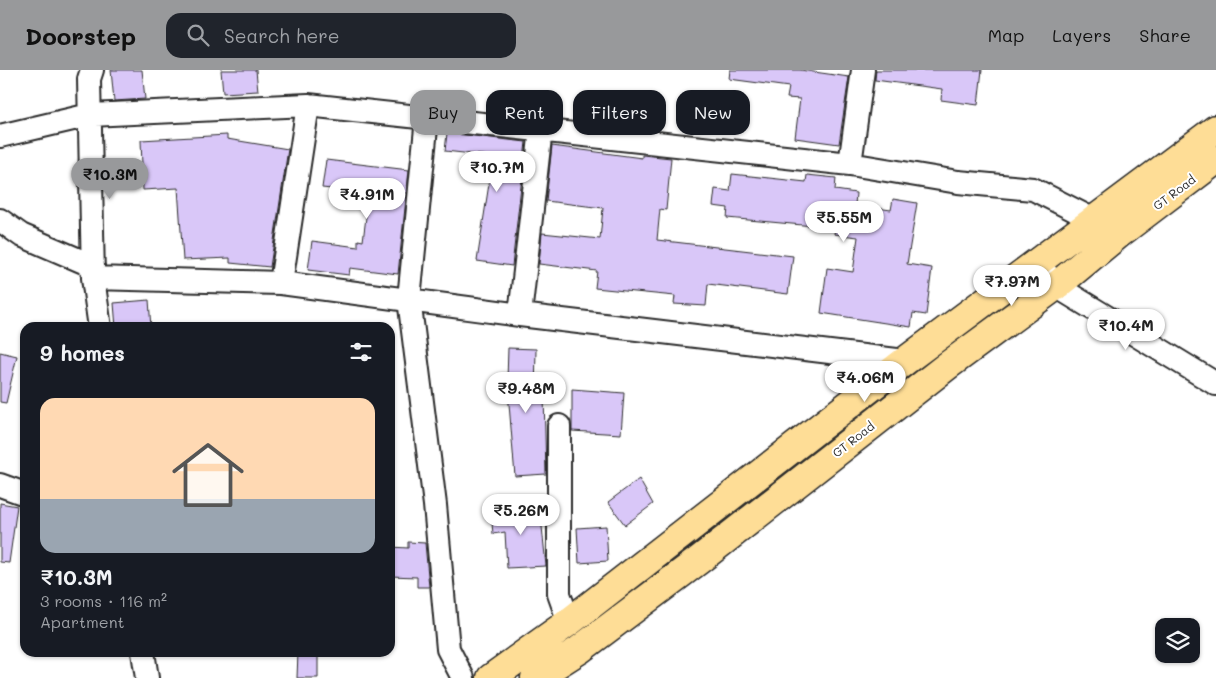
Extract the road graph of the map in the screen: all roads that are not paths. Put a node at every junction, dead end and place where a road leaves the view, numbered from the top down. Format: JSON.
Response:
{"nodes":[{"id":1,"x":92,"y":70,"type":"edge"},
{"id":2,"x":864,"y":70,"type":"edge"},
{"id":3,"x":308,"y":105,"type":"junction"},
{"id":4,"x":90,"y":115,"type":"junction"},
{"id":5,"x":410,"y":116,"type":"edge"},
{"id":6,"x":1216,"y":129,"type":"edge"},
{"id":7,"x":563,"y":131,"type":"edge"},
{"id":8,"x":424,"y":135,"type":"edge"},
{"id":9,"x":540,"y":135,"type":"edge"},
{"id":10,"x":0,"y":136,"type":"edge"},
{"id":11,"x":1216,"y":160,"type":"edge"},
{"id":12,"x":850,"y":164,"type":"junction"},
{"id":13,"x":0,"y":220,"type":"edge"},
{"id":14,"x":1094,"y":220,"type":"junction"},
{"id":15,"x":1038,"y":262,"type":"junction"},
{"id":16,"x":93,"y":272,"type":"junction"},
{"id":17,"x":281,"y":283,"type":"junction"},
{"id":18,"x":1056,"y":286,"type":"junction"},
{"id":19,"x":409,"y":300,"type":"junction"},
{"id":20,"x":520,"y":315,"type":"junction"},
{"id":21,"x":99,"y":322,"type":"edge"},
{"id":22,"x":905,"y":361,"type":"junction"},
{"id":23,"x":1216,"y":384,"type":"edge"},
{"id":24,"x":559,"y":426,"type":"dead end"},
{"id":25,"x":0,"y":485,"type":"edge"},
{"id":26,"x":20,"y":492,"type":"edge"},
{"id":27,"x":569,"y":622,"type":"junction"},
{"id":28,"x":144,"y":657,"type":"edge"},
{"id":29,"x":147,"y":678,"type":"edge"},
{"id":30,"x":462,"y":678,"type":"edge"},
{"id":31,"x":490,"y":678,"type":"edge"},
{"id":32,"x":535,"y":678,"type":"edge"}],
"edges":[{"from":1,"to":4,"type":"street"},
{"from":2,"to":12,"type":"street"},
{"from":3,"to":4,"type":"street"},
{"from":3,"to":5,"type":"street"},
{"from":3,"to":17,"type":"street"},
{"from":4,"to":10,"type":"street"},
{"from":4,"to":16,"type":"street"},
{"from":6,"to":14,"type":"main road"},
{"from":7,"to":12,"type":"street"},
{"from":8,"to":19,"type":"street"},
{"from":9,"to":20,"type":"street"},
{"from":11,"to":18,"type":"main road","name":"GT Road"},
{"from":12,"to":14,"type":"street"},
{"from":13,"to":16,"type":"street"},
{"from":14,"to":15,"type":"main road"},
{"from":15,"to":18,"type":"street"},
{"from":15,"to":22,"type":"main road"},
{"from":16,"to":17,"type":"street"},
{"from":16,"to":21,"type":"street"},
{"from":17,"to":19,"type":"street"},
{"from":18,"to":23,"type":"street"},
{"from":18,"to":32,"type":"main road","name":"GT Road"},
{"from":19,"to":20,"type":"street"},
{"from":19,"to":30,"type":"street"},
{"from":20,"to":22,"type":"street"},
{"from":22,"to":27,"type":"main road"},
{"from":24,"to":27,"type":"street"},
{"from":25,"to":26,"type":"street"},
{"from":27,"to":31,"type":"main road"},
{"from":28,"to":29,"type":"street"}]}
